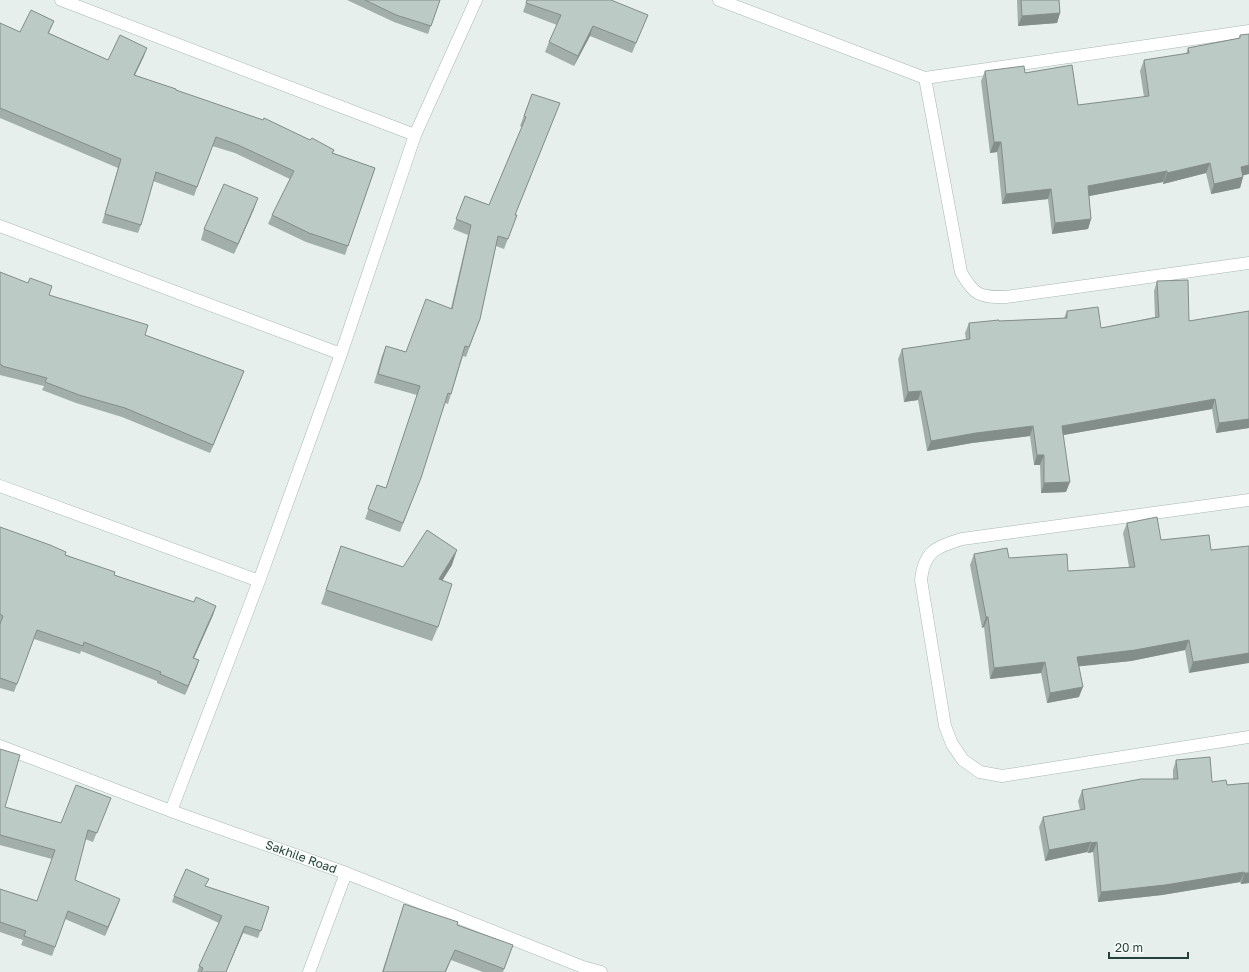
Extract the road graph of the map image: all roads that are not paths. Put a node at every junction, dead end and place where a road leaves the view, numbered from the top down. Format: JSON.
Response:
{"nodes":[{"id":1,"x":61,"y":0,"type":"edge"},
{"id":2,"x":476,"y":0,"type":"edge"},
{"id":3,"x":719,"y":0,"type":"edge"},
{"id":4,"x":1249,"y":31,"type":"edge"},
{"id":5,"x":925,"y":78,"type":"junction"},
{"id":6,"x":415,"y":135,"type":"junction"},
{"id":7,"x":0,"y":226,"type":"edge"},
{"id":8,"x":1249,"y":263,"type":"edge"},
{"id":9,"x":341,"y":354,"type":"junction"},
{"id":10,"x":0,"y":486,"type":"edge"},
{"id":11,"x":1249,"y":500,"type":"edge"},
{"id":12,"x":259,"y":581,"type":"junction"},
{"id":13,"x":1249,"y":737,"type":"edge"},
{"id":14,"x":0,"y":746,"type":"edge"},
{"id":15,"x":171,"y":811,"type":"junction"},
{"id":16,"x":346,"y":873,"type":"junction"},
{"id":17,"x":309,"y":972,"type":"edge"},
{"id":18,"x":601,"y":972,"type":"edge"}],
"edges":[{"from":1,"to":6,"type":"street"},
{"from":2,"to":6,"type":"street"},
{"from":3,"to":5,"type":"street"},
{"from":4,"to":5,"type":"street"},
{"from":5,"to":8,"type":"street"},
{"from":6,"to":9,"type":"street"},
{"from":7,"to":9,"type":"street"},
{"from":9,"to":12,"type":"street"},
{"from":10,"to":12,"type":"street"},
{"from":11,"to":13,"type":"street"},
{"from":12,"to":15,"type":"street"},
{"from":14,"to":15,"type":"street","name":"Sakhile Road"},
{"from":15,"to":16,"type":"street","name":"Sakhile Road"},
{"from":16,"to":17,"type":"street"},
{"from":16,"to":18,"type":"street","name":"Sakhile Road"}]}
